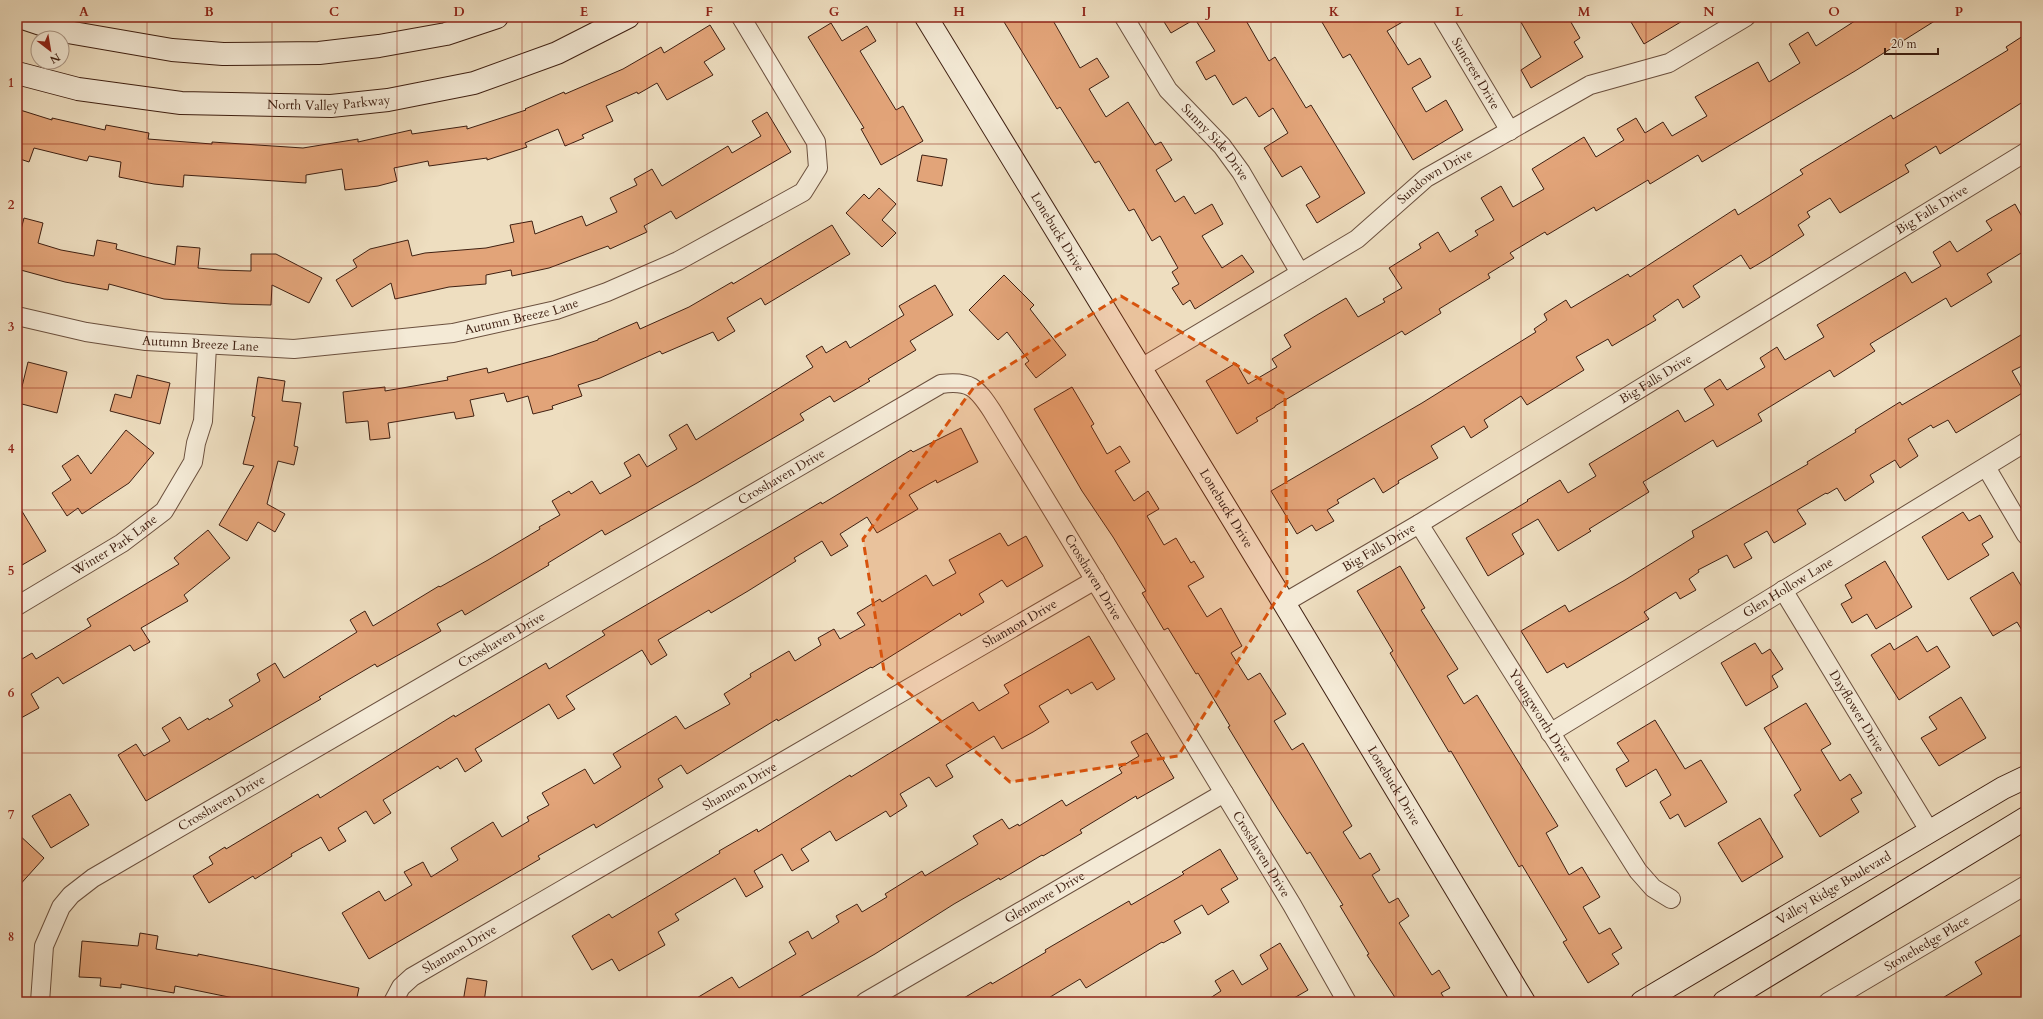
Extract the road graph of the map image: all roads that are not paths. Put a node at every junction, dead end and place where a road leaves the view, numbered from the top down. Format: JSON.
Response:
{"nodes":[{"id":1,"x":20,"y":17,"type":"edge"},
{"id":2,"x":497,"y":17,"type":"edge"},
{"id":3,"x":628,"y":17,"type":"edge"},
{"id":4,"x":741,"y":17,"type":"edge"},
{"id":5,"x":926,"y":17,"type":"edge"},
{"id":6,"x":1124,"y":17,"type":"edge"},
{"id":7,"x":1442,"y":17,"type":"edge"},
{"id":8,"x":1743,"y":18,"type":"edge"},
{"id":9,"x":17,"y":73,"type":"edge"},
{"id":10,"x":1510,"y":131,"type":"junction"},
{"id":11,"x":2026,"y":152,"type":"edge"},
{"id":12,"x":1300,"y":273,"type":"junction"},
{"id":13,"x":17,"y":316,"type":"edge"},
{"id":14,"x":207,"y":346,"type":"junction"},
{"id":15,"x":1141,"y":368,"type":"junction"},
{"id":16,"x":2026,"y":442,"type":"edge"},
{"id":17,"x":1986,"y":467,"type":"junction"},
{"id":18,"x":1419,"y":524,"type":"junction"},
{"id":19,"x":2026,"y":535,"type":"edge"},
{"id":20,"x":1095,"y":580,"type":"junction"},
{"id":21,"x":1783,"y":590,"type":"junction"},
{"id":22,"x":1284,"y":604,"type":"junction"},
{"id":23,"x":17,"y":606,"type":"edge"},
{"id":24,"x":1550,"y":733,"type":"junction"},
{"id":25,"x":2026,"y":777,"type":"edge"},
{"id":26,"x":1224,"y":793,"type":"junction"},
{"id":27,"x":2026,"y":818,"type":"edge"},
{"id":28,"x":1930,"y":832,"type":"junction"},
{"id":29,"x":2026,"y":885,"type":"edge"},
{"id":30,"x":1671,"y":899,"type":"dead end"},
{"id":31,"x":40,"y":1002,"type":"edge"},
{"id":32,"x":393,"y":1002,"type":"edge"},
{"id":33,"x":865,"y":1002,"type":"edge"},
{"id":34,"x":1347,"y":1002,"type":"edge"},
{"id":35,"x":1524,"y":1002,"type":"edge"},
{"id":36,"x":1642,"y":1002,"type":"edge"},
{"id":37,"x":1724,"y":1002,"type":"edge"},
{"id":38,"x":1828,"y":1002,"type":"edge"}],
"edges":[{"from":1,"to":2,"type":"street"},
{"from":3,"to":9,"type":"street","name":"North Valley Parkway"},
{"from":4,"to":14,"type":"street","name":"Autumn Breeze Lane"},
{"from":5,"to":15,"type":"street","name":"Lonebuck Drive"},
{"from":6,"to":12,"type":"street","name":"Sunny Side Drive"},
{"from":7,"to":10,"type":"street","name":"Suncrest Drive"},
{"from":8,"to":10,"type":"street","name":"Sundown Drive"},
{"from":10,"to":12,"type":"street","name":"Sundown Drive"},
{"from":11,"to":18,"type":"street","name":"Big Falls Drive"},
{"from":12,"to":15,"type":"street","name":"Sundown Drive"},
{"from":13,"to":14,"type":"street","name":"Autumn Breeze Lane"},
{"from":14,"to":23,"type":"street","name":"Winter Park Lane"},
{"from":15,"to":22,"type":"street","name":"Lonebuck Drive"},
{"from":16,"to":17,"type":"street","name":"Glen Hollow Lane"},
{"from":17,"to":19,"type":"street"},
{"from":17,"to":21,"type":"street","name":"Glen Hollow Lane"},
{"from":18,"to":22,"type":"street","name":"Big Falls Drive"},
{"from":18,"to":24,"type":"street","name":"Youngworth Drive"},
{"from":20,"to":26,"type":"street","name":"Crosshaven Drive"},
{"from":20,"to":31,"type":"street","name":"Crosshaven Drive"},
{"from":20,"to":32,"type":"street","name":"Shannon Drive"},
{"from":21,"to":24,"type":"street","name":"Glen Hollow Lane"},
{"from":21,"to":28,"type":"street","name":"Dayflower Drive"},
{"from":22,"to":35,"type":"street","name":"Lonebuck Drive"},
{"from":24,"to":30,"type":"street","name":"Youngworth Drive"},
{"from":25,"to":28,"type":"street","name":"Valley Ridge Boulevard"},
{"from":26,"to":33,"type":"street","name":"Glenmore Drive"},
{"from":26,"to":34,"type":"street","name":"Crosshaven Drive"},
{"from":27,"to":37,"type":"street"},
{"from":28,"to":36,"type":"street","name":"Valley Ridge Boulevard"},
{"from":29,"to":38,"type":"street","name":"Stonehedge Place"}]}
